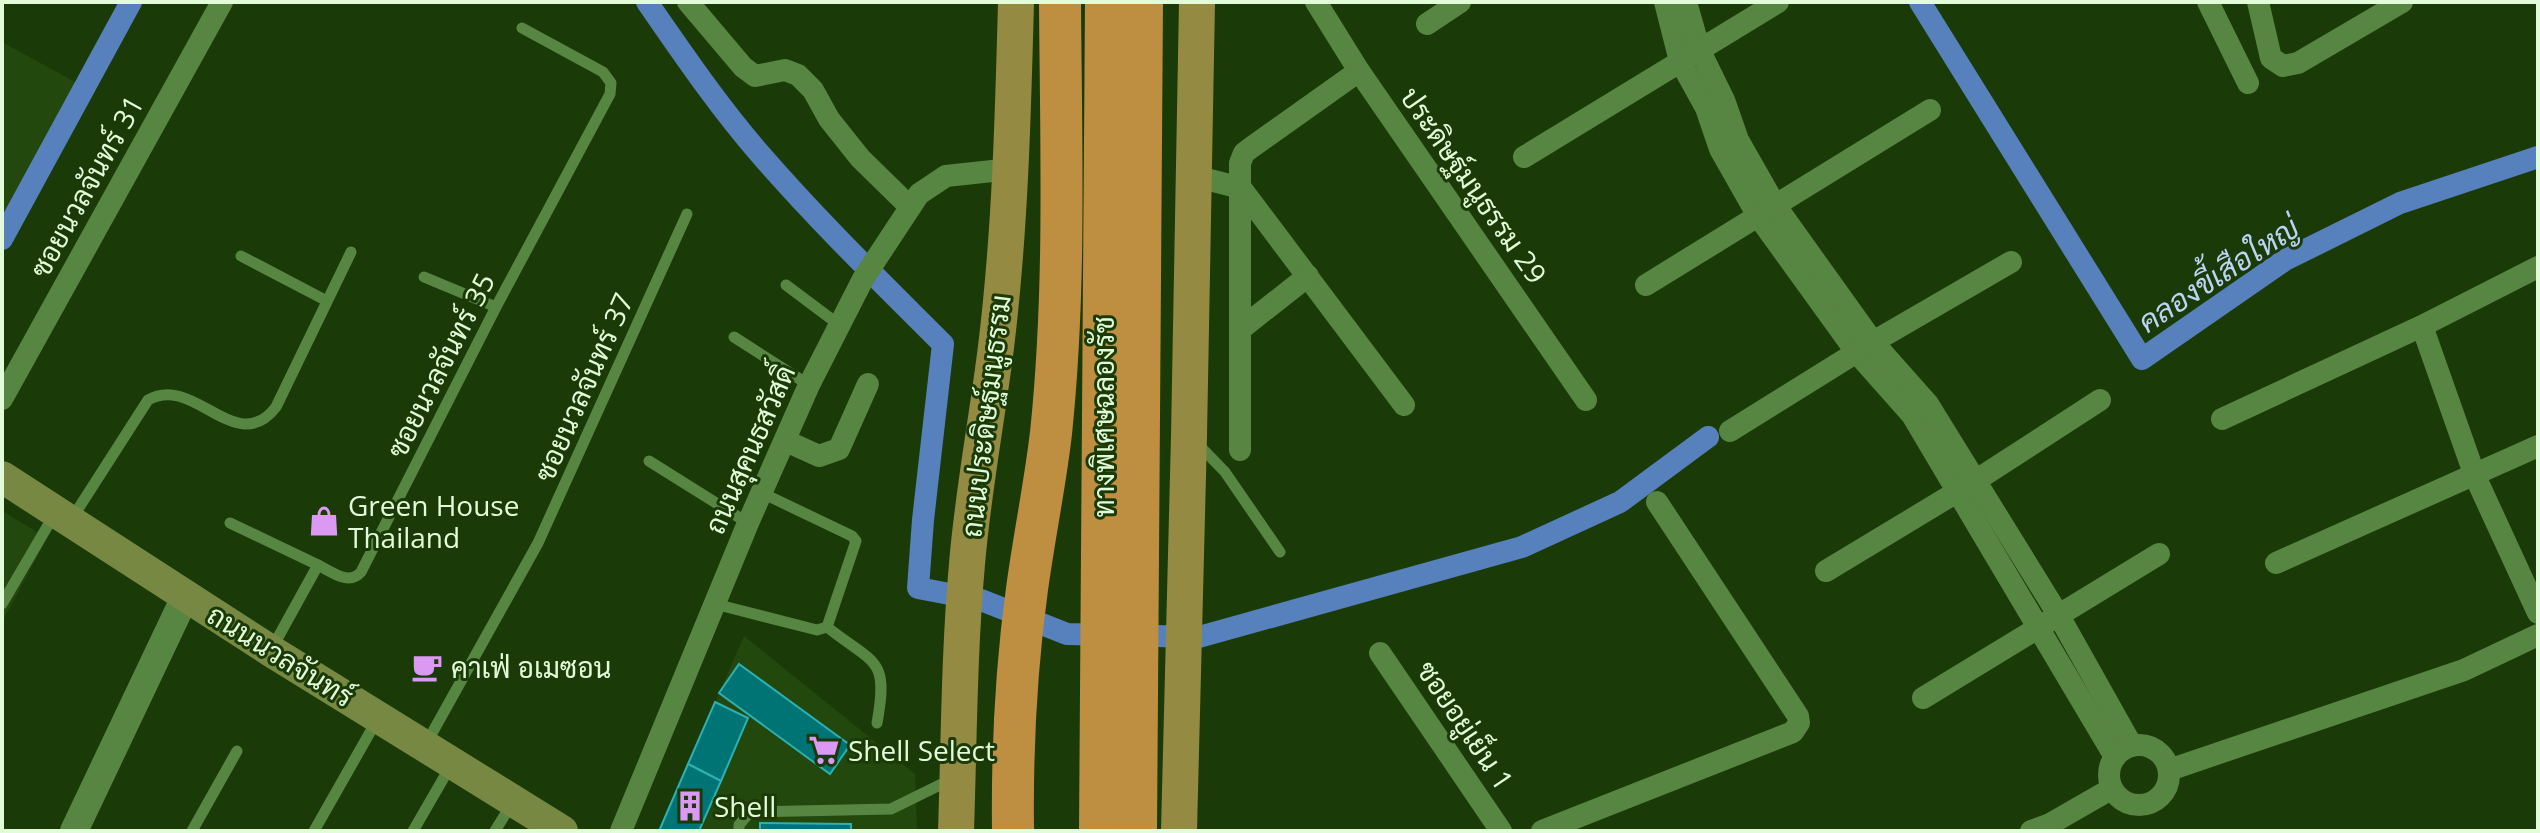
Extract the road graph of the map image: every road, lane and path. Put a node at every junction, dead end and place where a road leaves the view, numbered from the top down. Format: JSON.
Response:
{"nodes":[{"id":1,"x":222,"y":2,"type":"edge"},
{"id":2,"x":688,"y":2,"type":"edge"},
{"id":3,"x":1016,"y":2,"type":"edge"},
{"id":4,"x":1060,"y":2,"type":"edge"},
{"id":5,"x":1106,"y":2,"type":"edge"},
{"id":6,"x":1142,"y":2,"type":"edge"},
{"id":7,"x":1197,"y":2,"type":"edge"},
{"id":8,"x":1316,"y":2,"type":"edge"},
{"id":9,"x":1460,"y":2,"type":"edge"},
{"id":10,"x":1665,"y":2,"type":"edge"},
{"id":11,"x":1686,"y":2,"type":"edge"},
{"id":12,"x":1778,"y":2,"type":"edge"},
{"id":13,"x":2208,"y":2,"type":"edge"},
{"id":14,"x":2258,"y":2,"type":"edge"},
{"id":15,"x":2402,"y":2,"type":"edge"},
{"id":16,"x":1427,"y":24,"type":"dead end"},
{"id":17,"x":522,"y":28,"type":"dead end"},
{"id":18,"x":1690,"y":56,"type":"junction"},
{"id":19,"x":1359,"y":71,"type":"junction"},
{"id":20,"x":2248,"y":83,"type":"dead end"},
{"id":21,"x":1930,"y":110,"type":"dead end"},
{"id":22,"x":1524,"y":157,"type":"dead end"},
{"id":23,"x":1011,"y":169,"type":"junction"},
{"id":24,"x":1194,"y":176,"type":"junction"},
{"id":25,"x":1241,"y":188,"type":"junction"},
{"id":26,"x":910,"y":207,"type":"junction"},
{"id":27,"x":1767,"y":210,"type":"junction"},
{"id":28,"x":687,"y":214,"type":"dead end"},
{"id":29,"x":351,"y":252,"type":"dead end"},
{"id":30,"x":241,"y":256,"type":"dead end"},
{"id":31,"x":2011,"y":262,"type":"dead end"},
{"id":32,"x":2538,"y":267,"type":"edge"},
{"id":33,"x":1308,"y":276,"type":"junction"},
{"id":34,"x":424,"y":277,"type":"dead end"},
{"id":35,"x":786,"y":285,"type":"dead end"},
{"id":36,"x":1646,"y":285,"type":"dead end"},
{"id":37,"x":327,"y":301,"type":"junction"},
{"id":38,"x":496,"y":307,"type":"junction"},
{"id":39,"x":838,"y":324,"type":"junction"},
{"id":40,"x":2422,"y":326,"type":"junction"},
{"id":41,"x":1242,"y":328,"type":"junction"},
{"id":42,"x":734,"y":337,"type":"dead end"},
{"id":43,"x":1865,"y":348,"type":"junction"},
{"id":44,"x":868,"y":384,"type":"dead end"},
{"id":45,"x":809,"y":385,"type":"junction"},
{"id":46,"x":2,"y":399,"type":"edge"},
{"id":47,"x":1586,"y":400,"type":"dead end"},
{"id":48,"x":2100,"y":400,"type":"dead end"},
{"id":49,"x":1404,"y":405,"type":"dead end"},
{"id":50,"x":2222,"y":419,"type":"dead end"},
{"id":51,"x":1730,"y":431,"type":"dead end"},
{"id":52,"x":1189,"y":436,"type":"junction"},
{"id":53,"x":786,"y":441,"type":"junction"},
{"id":54,"x":2538,"y":446,"type":"edge"},
{"id":55,"x":1240,"y":450,"type":"dead end"},
{"id":56,"x":649,"y":461,"type":"dead end"},
{"id":57,"x":2475,"y":476,"type":"junction"},
{"id":58,"x":2,"y":477,"type":"edge"},
{"id":59,"x":1966,"y":486,"type":"junction"},
{"id":60,"x":762,"y":493,"type":"junction"},
{"id":61,"x":1657,"y":502,"type":"dead end"},
{"id":62,"x":64,"y":515,"type":"junction"},
{"id":63,"x":230,"y":523,"type":"dead end"},
{"id":64,"x":748,"y":523,"type":"junction"},
{"id":65,"x":1280,"y":552,"type":"dead end"},
{"id":66,"x":2159,"y":554,"type":"dead end"},
{"id":67,"x":2276,"y":563,"type":"dead end"},
{"id":68,"x":318,"y":565,"type":"junction"},
{"id":69,"x":1826,"y":571,"type":"dead end"},
{"id":70,"x":186,"y":595,"type":"junction"},
{"id":71,"x":2,"y":604,"type":"edge"},
{"id":72,"x":715,"y":604,"type":"junction"},
{"id":73,"x":2538,"y":613,"type":"edge"},
{"id":74,"x":2059,"y":616,"type":"junction"},
{"id":75,"x":827,"y":627,"type":"junction"},
{"id":76,"x":2038,"y":628,"type":"junction"},
{"id":77,"x":2538,"y":635,"type":"edge"},
{"id":78,"x":271,"y":651,"type":"junction"},
{"id":79,"x":1380,"y":653,"type":"dead end"},
{"id":80,"x":1923,"y":698,"type":"dead end"},
{"id":81,"x":379,"y":717,"type":"junction"},
{"id":82,"x":877,"y":723,"type":"dead end"},
{"id":83,"x":425,"y":745,"type":"junction"},
{"id":84,"x":237,"y":751,"type":"dead end"},
{"id":85,"x":2124,"y":751,"type":"junction"},
{"id":86,"x":453,"y":763,"type":"junction"},
{"id":87,"x":2169,"y":770,"type":"junction"},
{"id":88,"x":958,"y":776,"type":"junction"},
{"id":89,"x":2111,"y":789,"type":"junction"},
{"id":90,"x":526,"y":812,"type":"junction"},
{"id":91,"x":74,"y":831,"type":"edge"},
{"id":92,"x":192,"y":831,"type":"edge"},
{"id":93,"x":314,"y":831,"type":"edge"},
{"id":94,"x":413,"y":831,"type":"edge"},
{"id":95,"x":495,"y":831,"type":"edge"},
{"id":96,"x":562,"y":831,"type":"edge"},
{"id":97,"x":621,"y":831,"type":"edge"},
{"id":98,"x":739,"y":831,"type":"edge"},
{"id":99,"x":956,"y":831,"type":"edge"},
{"id":100,"x":1013,"y":831,"type":"edge"},
{"id":101,"x":1100,"y":831,"type":"edge"},
{"id":102,"x":1136,"y":831,"type":"edge"},
{"id":103,"x":1179,"y":831,"type":"edge"},
{"id":104,"x":1501,"y":831,"type":"edge"},
{"id":105,"x":1542,"y":831,"type":"edge"},
{"id":106,"x":2031,"y":831,"type":"edge"}],
"edges":[{"from":1,"to":46,"type":"street","name":"ซอยนวลจันทร์ 31"},
{"from":2,"to":26,"type":"street"},
{"from":3,"to":23,"type":"main road","name":"ถนนประดิษฐ์มนูธรรม"},
{"from":4,"to":100,"type":"highway"},
{"from":5,"to":101,"type":"highway","name":"ทางพิเศษฉลองรัช"},
{"from":6,"to":102,"type":"highway","name":"ทางพิเศษฉลองรัช"},
{"from":7,"to":24,"type":"main road"},
{"from":8,"to":19,"type":"street","name":"ประดิษฐ์มนูธรรม 29"},
{"from":9,"to":16,"type":"street"},
{"from":10,"to":18,"type":"street"},
{"from":11,"to":18,"type":"street"},
{"from":12,"to":18,"type":"street"},
{"from":13,"to":20,"type":"street"},
{"from":14,"to":15,"type":"street"},
{"from":17,"to":38,"type":"lane","name":"ซอยนวลจันทร์ 35"},
{"from":18,"to":22,"type":"street"},
{"from":18,"to":27,"type":"street"},
{"from":19,"to":25,"type":"street"},
{"from":19,"to":47,"type":"street","name":"ประดิษฐ์มนูธรรม 29"},
{"from":21,"to":27,"type":"street"},
{"from":23,"to":26,"type":"street","name":"ถนนสุคนธสวัสดิ์"},
{"from":23,"to":88,"type":"main road","name":"ถนนประดิษฐ์มนูธรรม"},
{"from":24,"to":25,"type":"street"},
{"from":24,"to":52,"type":"main road"},
{"from":25,"to":33,"type":"street"},
{"from":25,"to":41,"type":"street"},
{"from":26,"to":39,"type":"street","name":"ถนนสุคนธสวัสดิ์"},
{"from":27,"to":36,"type":"street"},
{"from":27,"to":43,"type":"street"},
{"from":28,"to":83,"type":"lane","name":"ซอยนวลจันทร์ 37"},
{"from":29,"to":37,"type":"lane"},
{"from":30,"to":37,"type":"lane"},
{"from":31,"to":43,"type":"street"},
{"from":32,"to":40,"type":"street"},
{"from":33,"to":41,"type":"street"},
{"from":33,"to":49,"type":"street"},
{"from":34,"to":38,"type":"lane"},
{"from":35,"to":39,"type":"lane"},
{"from":37,"to":62,"type":"lane"},
{"from":38,"to":68,"type":"lane","name":"ซอยนวลจันทร์ 35"},
{"from":39,"to":45,"type":"street","name":"ถนนสุคนธสวัสดิ์"},
{"from":40,"to":50,"type":"street"},
{"from":40,"to":57,"type":"street"},
{"from":41,"to":55,"type":"street"},
{"from":42,"to":45,"type":"lane"},
{"from":43,"to":51,"type":"street"},
{"from":43,"to":59,"type":"street"},
{"from":44,"to":53,"type":"street"},
{"from":45,"to":53,"type":"street","name":"ถนนสุคนธสวัสดิ์"},
{"from":48,"to":59,"type":"street"},
{"from":52,"to":65,"type":"lane"},
{"from":52,"to":103,"type":"main road"},
{"from":53,"to":60,"type":"street","name":"ถนนสุคนธสวัสดิ์"},
{"from":54,"to":57,"type":"street"},
{"from":56,"to":64,"type":"lane"},
{"from":57,"to":67,"type":"street"},
{"from":57,"to":73,"type":"street"},
{"from":58,"to":62,"type":"main road","name":"ถนนนวลจันทร์"},
{"from":59,"to":69,"type":"street"},
{"from":59,"to":74,"type":"street"},
{"from":59,"to":76,"type":"street"},
{"from":60,"to":64,"type":"street","name":"ถนนสุคนธสวัสดิ์"},
{"from":60,"to":75,"type":"lane"},
{"from":61,"to":105,"type":"street"},
{"from":62,"to":70,"type":"main road","name":"ถนนนวลจันทร์"},
{"from":62,"to":71,"type":"lane"},
{"from":63,"to":68,"type":"lane"},
{"from":64,"to":72,"type":"street","name":"ถนนสุคนธสวัสดิ์"},
{"from":66,"to":74,"type":"street"},
{"from":68,"to":78,"type":"lane"},
{"from":70,"to":78,"type":"main road","name":"ถนนนวลจันทร์"},
{"from":70,"to":91,"type":"street"},
{"from":72,"to":75,"type":"lane"},
{"from":72,"to":97,"type":"street","name":"ถนนสุคนธสวัสดิ์"},
{"from":74,"to":76,"type":"street"},
{"from":74,"to":85,"type":"street"},
{"from":75,"to":82,"type":"lane"},
{"from":76,"to":80,"type":"street"},
{"from":76,"to":85,"type":"street"},
{"from":77,"to":87,"type":"street"},
{"from":78,"to":81,"type":"main road","name":"ถนนนวลจันทร์"},
{"from":79,"to":104,"type":"street","name":"ซอยอยู่เย็น 1"},
{"from":81,"to":83,"type":"main road","name":"ถนนนวลจันทร์"},
{"from":81,"to":93,"type":"lane"},
{"from":83,"to":86,"type":"main road","name":"ถนนนวลจันทร์"},
{"from":84,"to":92,"type":"lane"},
{"from":85,"to":87,"type":"street"},
{"from":85,"to":89,"type":"street"},
{"from":86,"to":90,"type":"main road","name":"ถนนนวลจันทร์"},
{"from":86,"to":94,"type":"lane"},
{"from":87,"to":89,"type":"street"},
{"from":88,"to":98,"type":"lane"},
{"from":88,"to":99,"type":"main road","name":"ถนนประดิษฐ์มนูธรรม"},
{"from":89,"to":106,"type":"street"},
{"from":90,"to":95,"type":"lane"},
{"from":90,"to":96,"type":"main road","name":"ถนนนวลจันทร์"}]}
